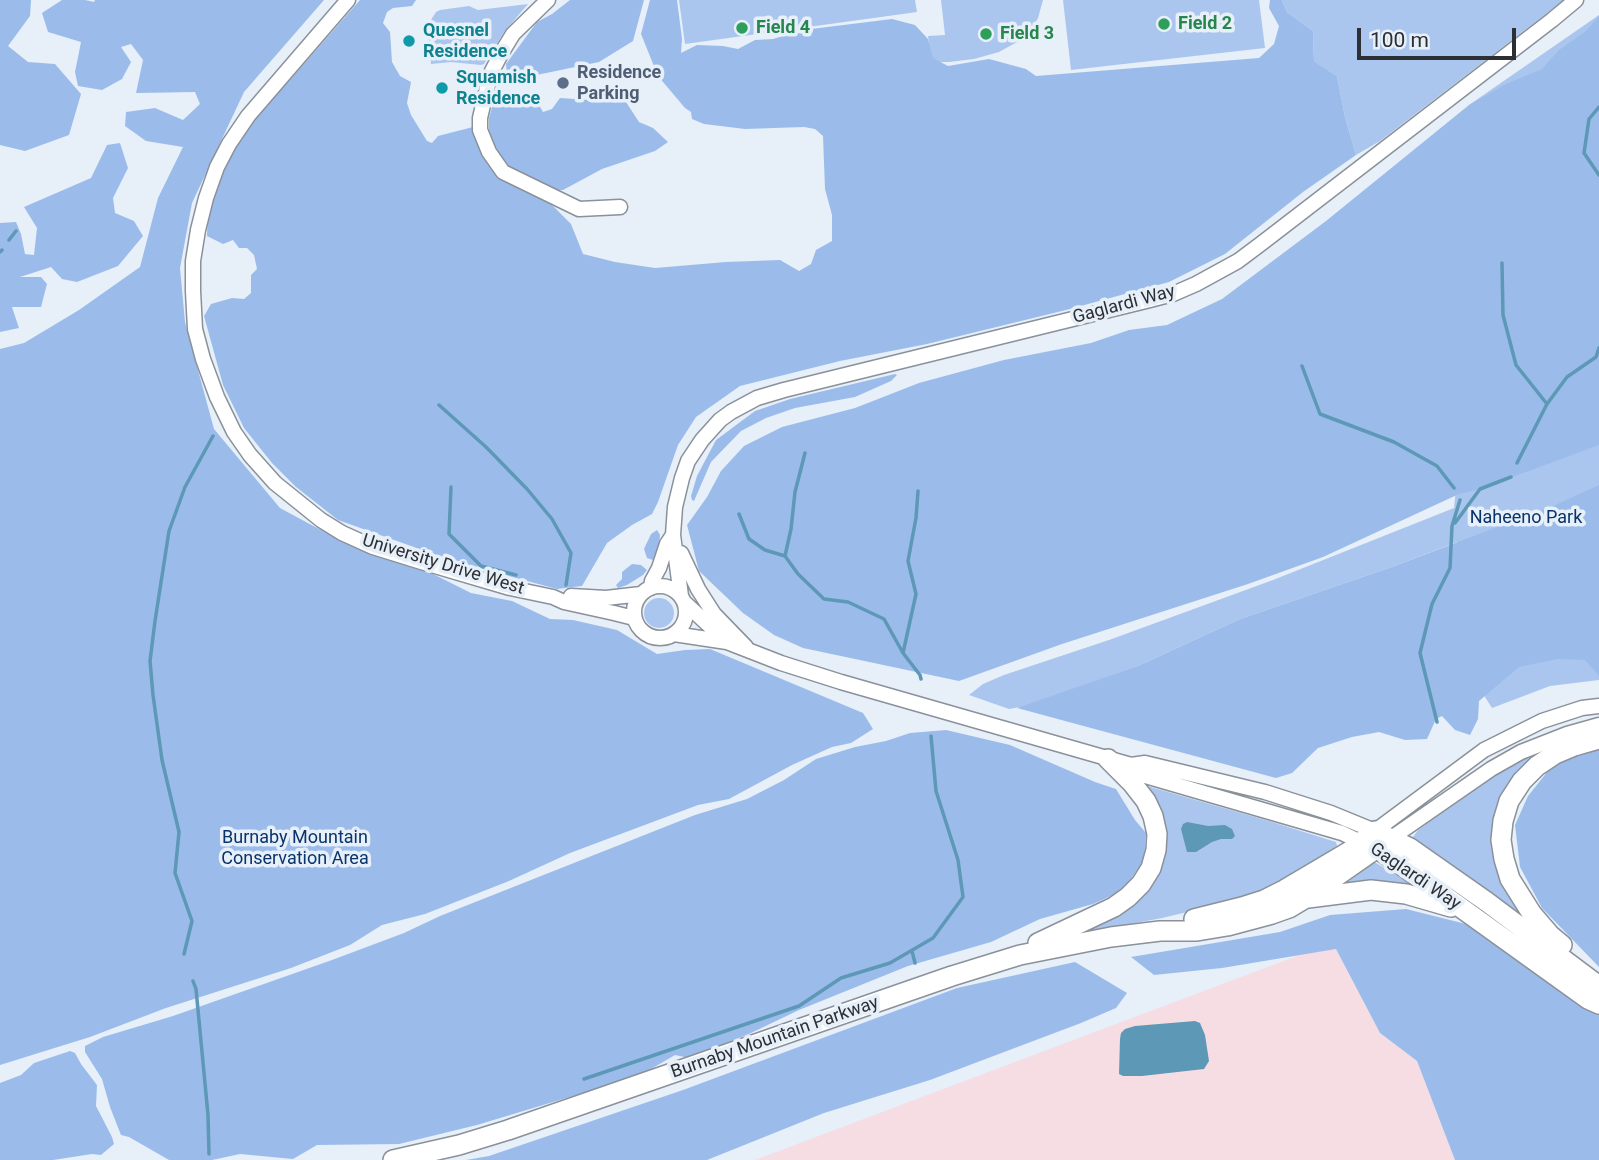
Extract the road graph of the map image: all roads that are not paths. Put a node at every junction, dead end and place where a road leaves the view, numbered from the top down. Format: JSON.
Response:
{"nodes":[{"id":1,"x":348,"y":0,"type":"edge"},
{"id":2,"x":548,"y":0,"type":"edge"},
{"id":3,"x":1578,"y":1,"type":"edge"},
{"id":4,"x":620,"y":207,"type":"dead end"},
{"id":5,"x":673,"y":535,"type":"junction"},
{"id":6,"x":646,"y":591,"type":"junction"},
{"id":7,"x":553,"y":597,"type":"junction"},
{"id":8,"x":683,"y":600,"type":"junction"},
{"id":9,"x":634,"y":618,"type":"junction"},
{"id":10,"x":674,"y":634,"type":"junction"},
{"id":11,"x":727,"y":642,"type":"junction"},
{"id":12,"x":750,"y":651,"type":"junction"},
{"id":13,"x":1599,"y":706,"type":"edge"},
{"id":14,"x":1599,"y":725,"type":"edge"},
{"id":15,"x":1599,"y":739,"type":"edge"},
{"id":16,"x":1108,"y":759,"type":"junction"},
{"id":17,"x":1375,"y":840,"type":"junction"},
{"id":18,"x":1304,"y":899,"type":"junction"},
{"id":19,"x":1467,"y":912,"type":"junction"},
{"id":20,"x":1160,"y":931,"type":"junction"},
{"id":21,"x":1020,"y":955,"type":"junction"},
{"id":22,"x":1596,"y":984,"type":"edge"},
{"id":23,"x":1599,"y":1004,"type":"edge"},
{"id":24,"x":393,"y":1160,"type":"edge"}],
"edges":[{"from":1,"to":7,"type":"street","name":"University Drive West"},
{"from":2,"to":4,"type":"street"},
{"from":3,"to":5,"type":"street","name":"Gaglardi Way"},
{"from":5,"to":6,"type":"street","name":"Gaglardi Way"},
{"from":5,"to":8,"type":"street","name":"Gaglardi Way"},
{"from":5,"to":12,"type":"street"},
{"from":6,"to":7,"type":"street","name":"University Drive West"},
{"from":6,"to":8,"type":"street"},
{"from":6,"to":9,"type":"street"},
{"from":7,"to":9,"type":"street","name":"University Drive West"},
{"from":8,"to":10,"type":"street"},
{"from":8,"to":11,"type":"street","name":"Gaglardi Way"},
{"from":9,"to":10,"type":"street"},
{"from":10,"to":11,"type":"street","name":"Gaglardi Way"},
{"from":11,"to":12,"type":"street","name":"Gaglardi Way"},
{"from":12,"to":16,"type":"street","name":"Gaglardi Way"},
{"from":13,"to":17,"type":"street"},
{"from":14,"to":17,"type":"street"},
{"from":15,"to":22,"type":"main road"},
{"from":16,"to":17,"type":"street","name":"Gaglardi Way"},
{"from":16,"to":21,"type":"main road"},
{"from":17,"to":18,"type":"main road","name":"Burnaby Mountain Parkway"},
{"from":17,"to":19,"type":"main road","name":"Gaglardi Way"},
{"from":17,"to":20,"type":"main road","name":"Burnaby Mountain Parkway"},
{"from":17,"to":22,"type":"main road","name":"Gaglardi Way"},
{"from":18,"to":19,"type":"main road"},
{"from":18,"to":20,"type":"main road","name":"Burnaby Mountain Parkway"},
{"from":19,"to":23,"type":"main road","name":"Gaglardi Way"},
{"from":20,"to":21,"type":"main road","name":"Burnaby Mountain Parkway"},
{"from":21,"to":24,"type":"main road","name":"Burnaby Mountain Parkway"}]}
